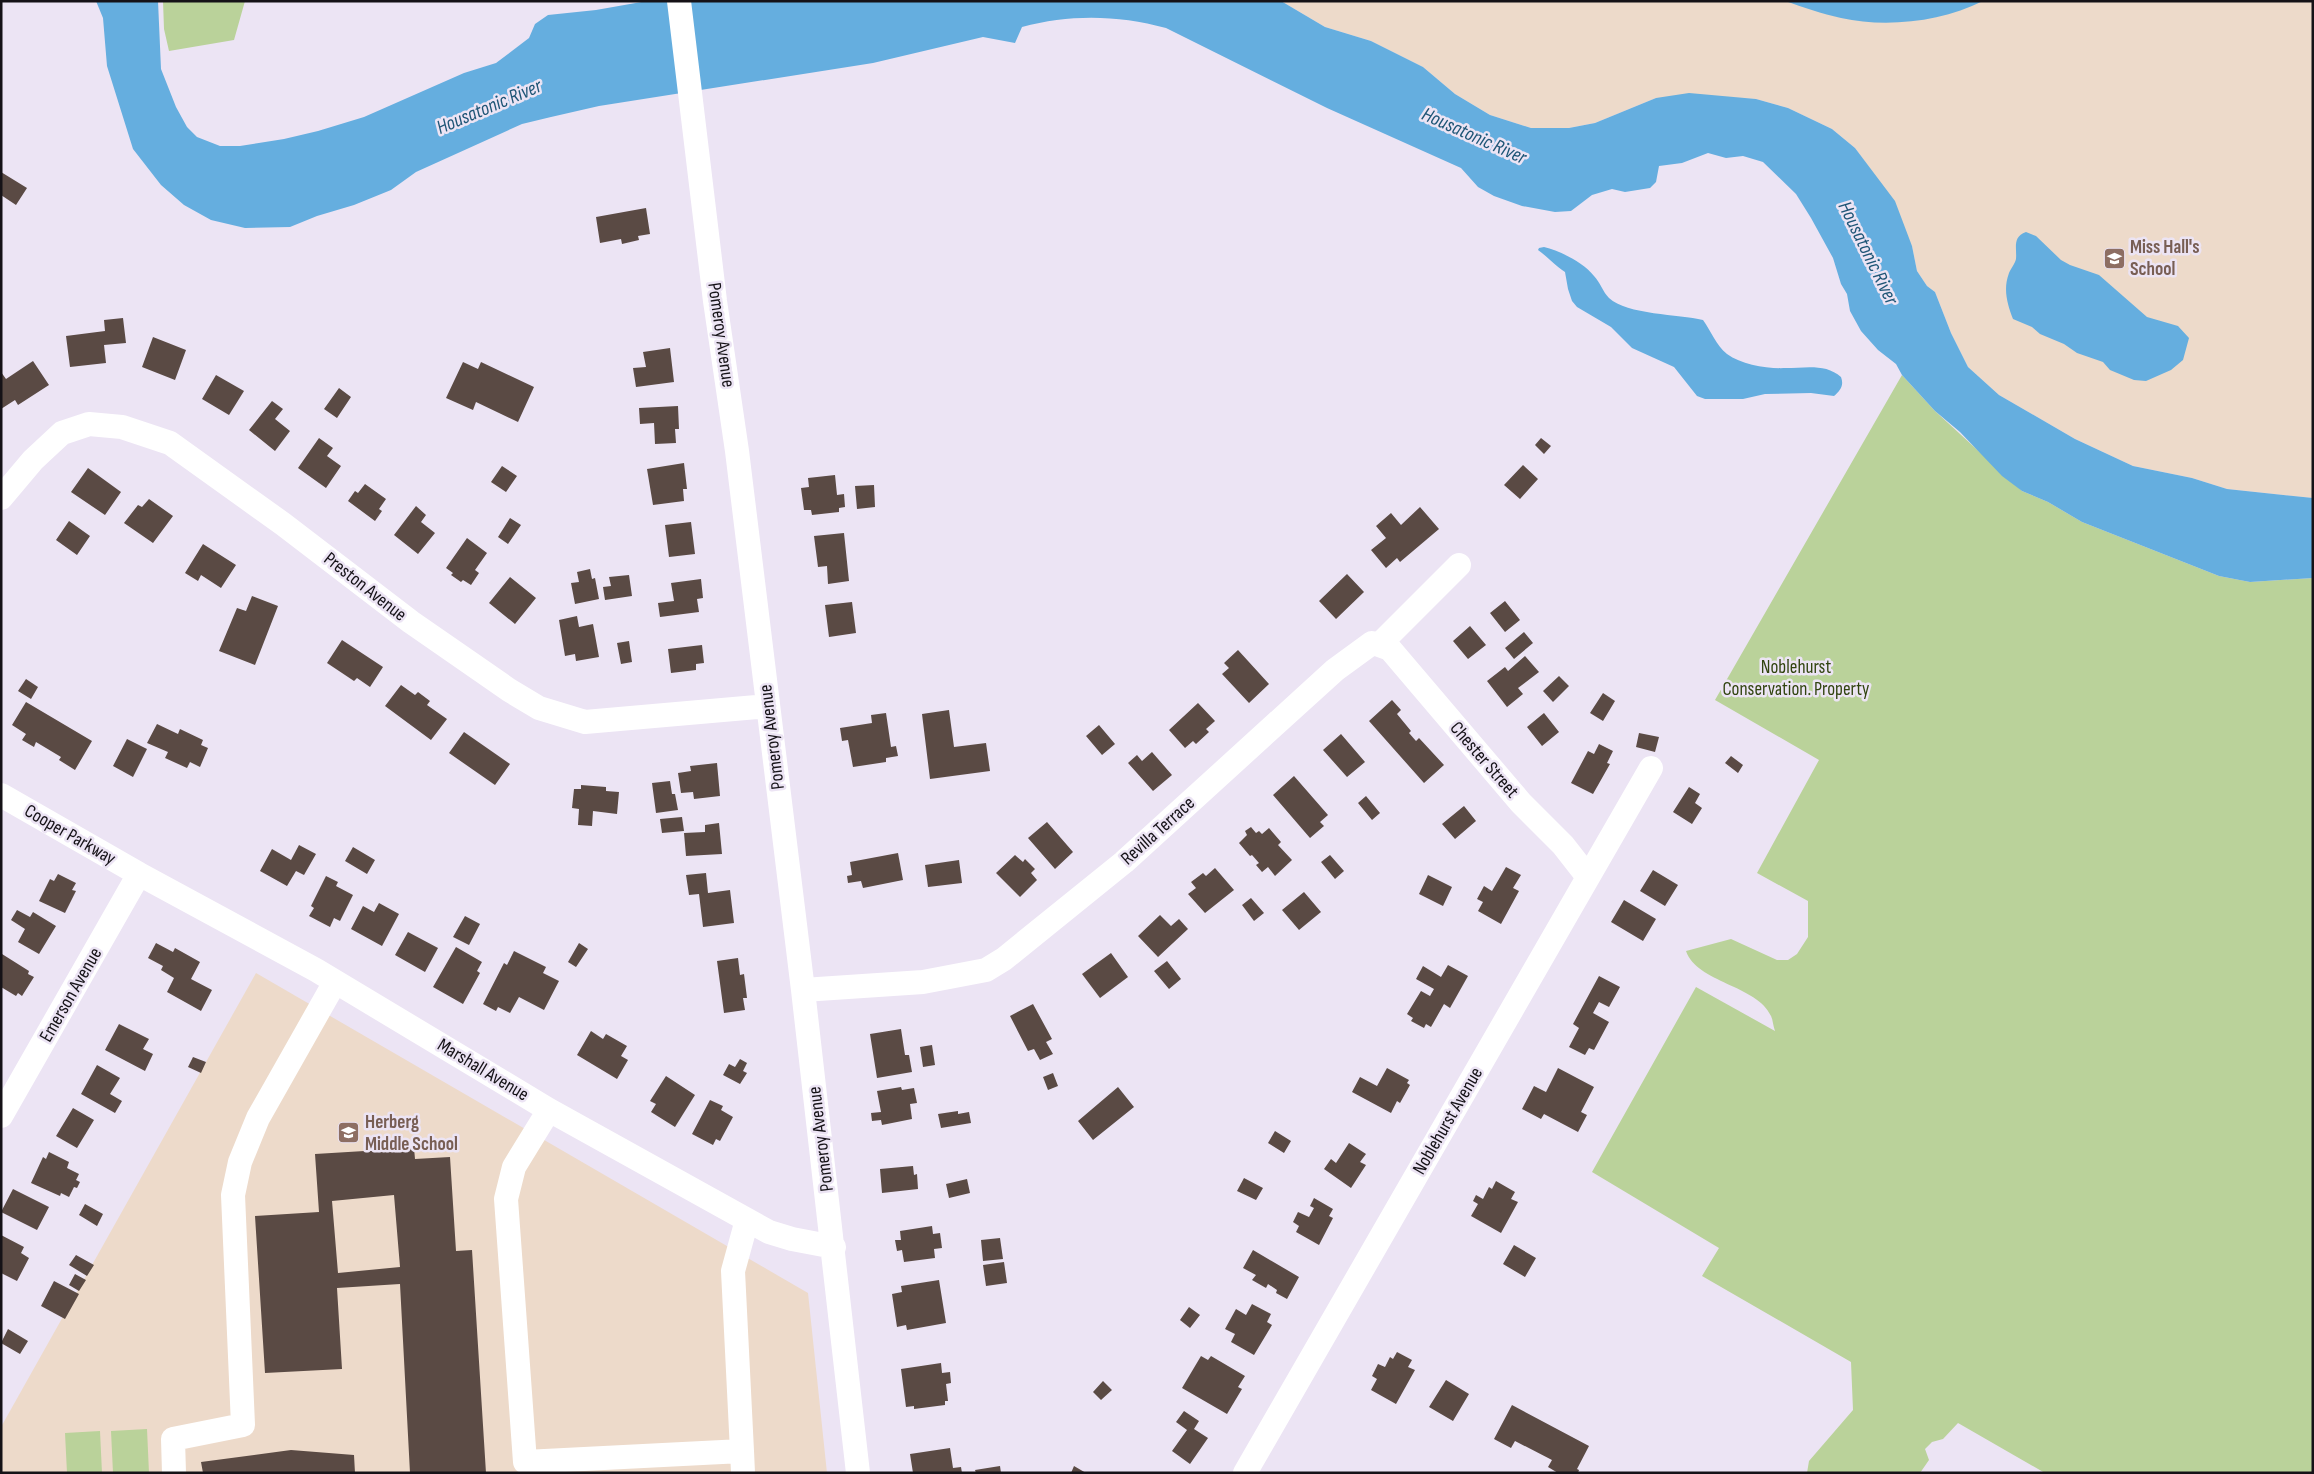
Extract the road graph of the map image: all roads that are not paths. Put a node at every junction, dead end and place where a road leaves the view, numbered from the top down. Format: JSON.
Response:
{"nodes":[{"id":1,"x":679,"y":1,"type":"edge"},
{"id":2,"x":1,"y":498,"type":"edge"},
{"id":3,"x":1459,"y":566,"type":"dead end"},
{"id":4,"x":1379,"y":646,"type":"junction"},
{"id":5,"x":768,"y":706,"type":"junction"},
{"id":6,"x":1651,"y":768,"type":"dead end"},
{"id":7,"x":1,"y":795,"type":"edge"},
{"id":8,"x":139,"y":874,"type":"junction"},
{"id":9,"x":1588,"y":877,"type":"junction"},
{"id":10,"x":335,"y":982,"type":"junction"},
{"id":11,"x":803,"y":990,"type":"junction"},
{"id":12,"x":549,"y":1110,"type":"junction"},
{"id":13,"x":1,"y":1116,"type":"edge"},
{"id":14,"x":747,"y":1220,"type":"junction"},
{"id":15,"x":834,"y":1247,"type":"junction"},
{"id":16,"x":742,"y":1462,"type":"edge"},
{"id":17,"x":174,"y":1473,"type":"edge"},
{"id":18,"x":858,"y":1473,"type":"edge"},
{"id":19,"x":1245,"y":1473,"type":"edge"}],
"edges":[{"from":1,"to":5,"type":"street","name":"Pomeroy Avenue"},
{"from":2,"to":5,"type":"street","name":"Preston Avenue"},
{"from":3,"to":4,"type":"street","name":"Revilla Terrace"},
{"from":4,"to":9,"type":"street","name":"Chester Street"},
{"from":4,"to":11,"type":"street","name":"Revilla Terrace"},
{"from":5,"to":11,"type":"street","name":"Pomeroy Avenue"},
{"from":6,"to":9,"type":"street","name":"Noblehurst Avenue"},
{"from":7,"to":8,"type":"street","name":"Cooper Parkway"},
{"from":8,"to":10,"type":"street","name":"Marshall Avenue"},
{"from":8,"to":13,"type":"street","name":"Emerson Avenue"},
{"from":9,"to":19,"type":"street","name":"Noblehurst Avenue"},
{"from":10,"to":12,"type":"street","name":"Marshall Avenue"},
{"from":10,"to":17,"type":"street"},
{"from":11,"to":15,"type":"street","name":"Pomeroy Avenue"},
{"from":12,"to":14,"type":"street","name":"Marshall Avenue"},
{"from":12,"to":16,"type":"street"},
{"from":14,"to":15,"type":"street","name":"Marshall Avenue"},
{"from":14,"to":16,"type":"street"},
{"from":15,"to":18,"type":"street","name":"Pomeroy Avenue"}]}
